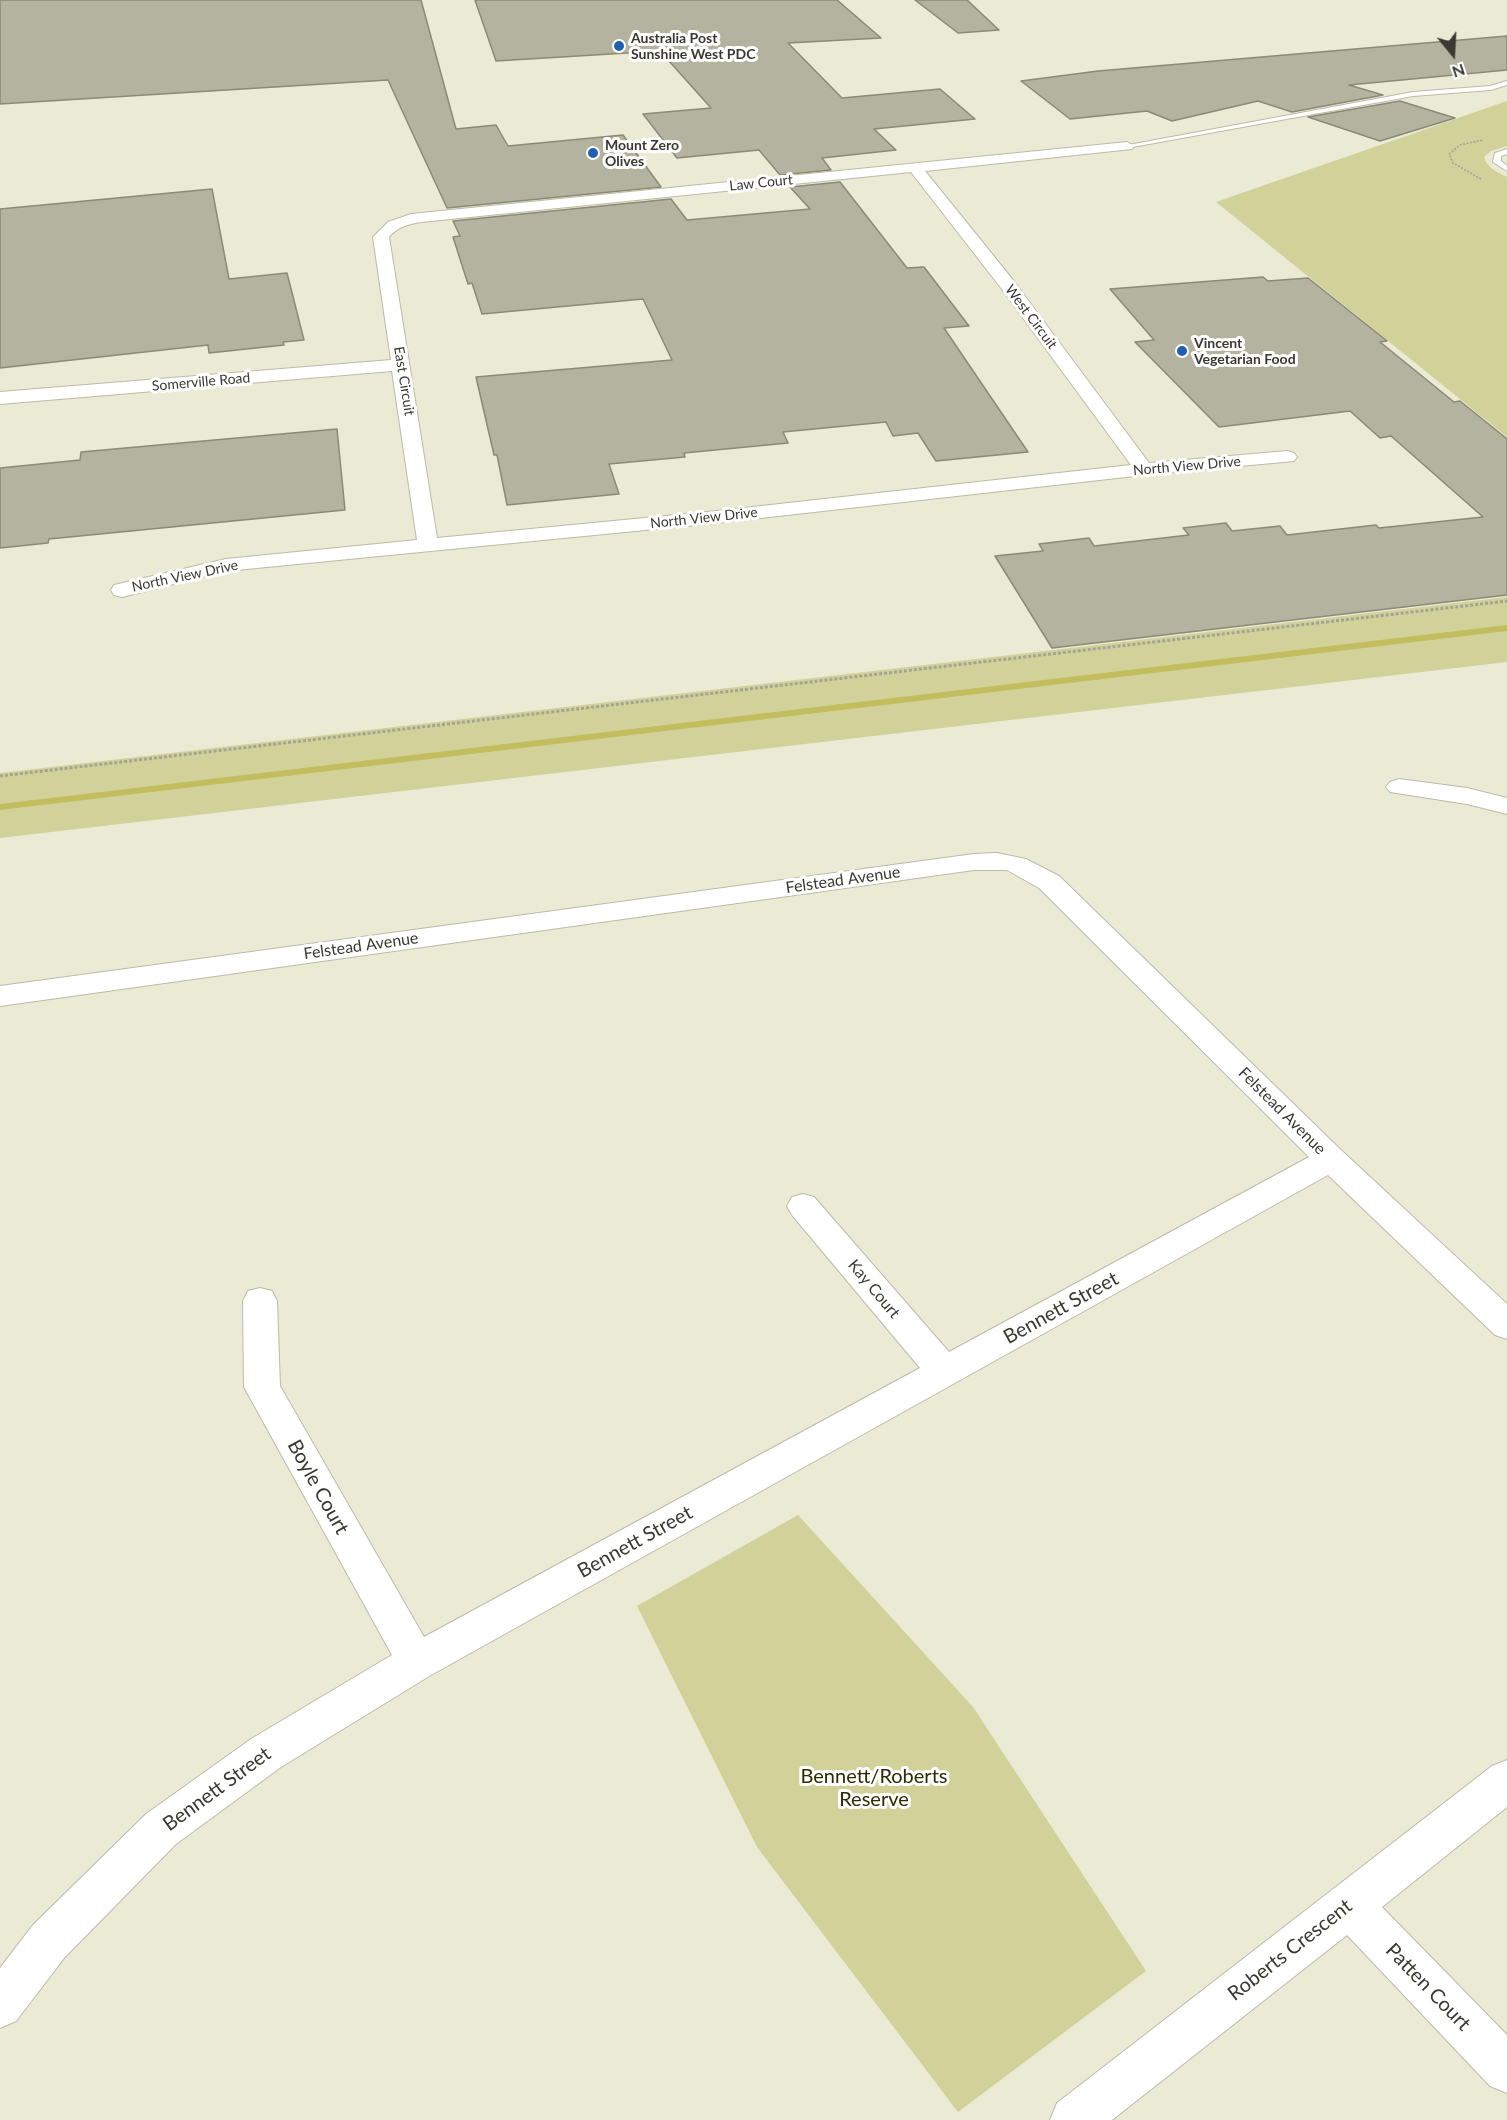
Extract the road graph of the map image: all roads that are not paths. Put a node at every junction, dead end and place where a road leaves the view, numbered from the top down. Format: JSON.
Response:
{"nodes":[{"id":1,"x":1507,"y":83,"type":"edge"},
{"id":2,"x":1127,"y":146,"type":"joint"},
{"id":3,"x":1507,"y":151,"type":"edge"},
{"id":4,"x":915,"y":168,"type":"junction"},
{"id":5,"x":1507,"y":169,"type":"edge"},
{"id":6,"x":395,"y":224,"type":"joint"},
{"id":7,"x":402,"y":365,"type":"junction"},
{"id":8,"x":0,"y":398,"type":"edge"},
{"id":9,"x":1287,"y":458,"type":"dead end"},
{"id":10,"x":1144,"y":470,"type":"junction"},
{"id":11,"x":428,"y":546,"type":"junction"},
{"id":12,"x":122,"y":590,"type":"dead end"},
{"id":13,"x":1399,"y":787,"type":"dead end"},
{"id":14,"x":1507,"y":806,"type":"edge"},
{"id":15,"x":0,"y":996,"type":"edge"},
{"id":16,"x":1330,"y":1159,"type":"junction"},
{"id":17,"x":803,"y":1206,"type":"dead end"},
{"id":18,"x":260,"y":1301,"type":"dead end"},
{"id":19,"x":1507,"y":1325,"type":"edge"},
{"id":20,"x":945,"y":1372,"type":"junction"},
{"id":21,"x":417,"y":1662,"type":"junction"},
{"id":22,"x":1507,"y":1781,"type":"edge"},
{"id":23,"x":1348,"y":1904,"type":"junction"},
{"id":24,"x":0,"y":2005,"type":"edge"},
{"id":25,"x":1507,"y":2069,"type":"edge"},
{"id":26,"x":1074,"y":2120,"type":"edge"}],
"edges":[{"from":1,"to":2,"type":"lane"},
{"from":2,"to":4,"type":"street","name":"Law Court"},
{"from":3,"to":5,"type":"lane"},
{"from":4,"to":6,"type":"street","name":"Law Court"},
{"from":4,"to":10,"type":"street","name":"West Circuit"},
{"from":6,"to":7,"type":"street","name":"East Circuit"},
{"from":7,"to":8,"type":"street","name":"Somerville Road"},
{"from":7,"to":11,"type":"street","name":"East Circuit"},
{"from":9,"to":10,"type":"street","name":"North View Drive"},
{"from":10,"to":11,"type":"street","name":"North View Drive"},
{"from":11,"to":12,"type":"street","name":"North View Drive"},
{"from":13,"to":14,"type":"street"},
{"from":15,"to":16,"type":"street","name":"Felstead Avenue"},
{"from":16,"to":19,"type":"street","name":"Felstead Avenue"},
{"from":16,"to":20,"type":"street","name":"Bennett Street"},
{"from":17,"to":20,"type":"street","name":"Kay Court"},
{"from":18,"to":21,"type":"street","name":"Boyle Court"},
{"from":20,"to":21,"type":"street","name":"Bennett Street"},
{"from":21,"to":24,"type":"street","name":"Bennett Street"},
{"from":22,"to":23,"type":"street","name":"Roberts Crescent"},
{"from":23,"to":25,"type":"street","name":"Patten Court"},
{"from":23,"to":26,"type":"street","name":"Roberts Crescent"}]}
